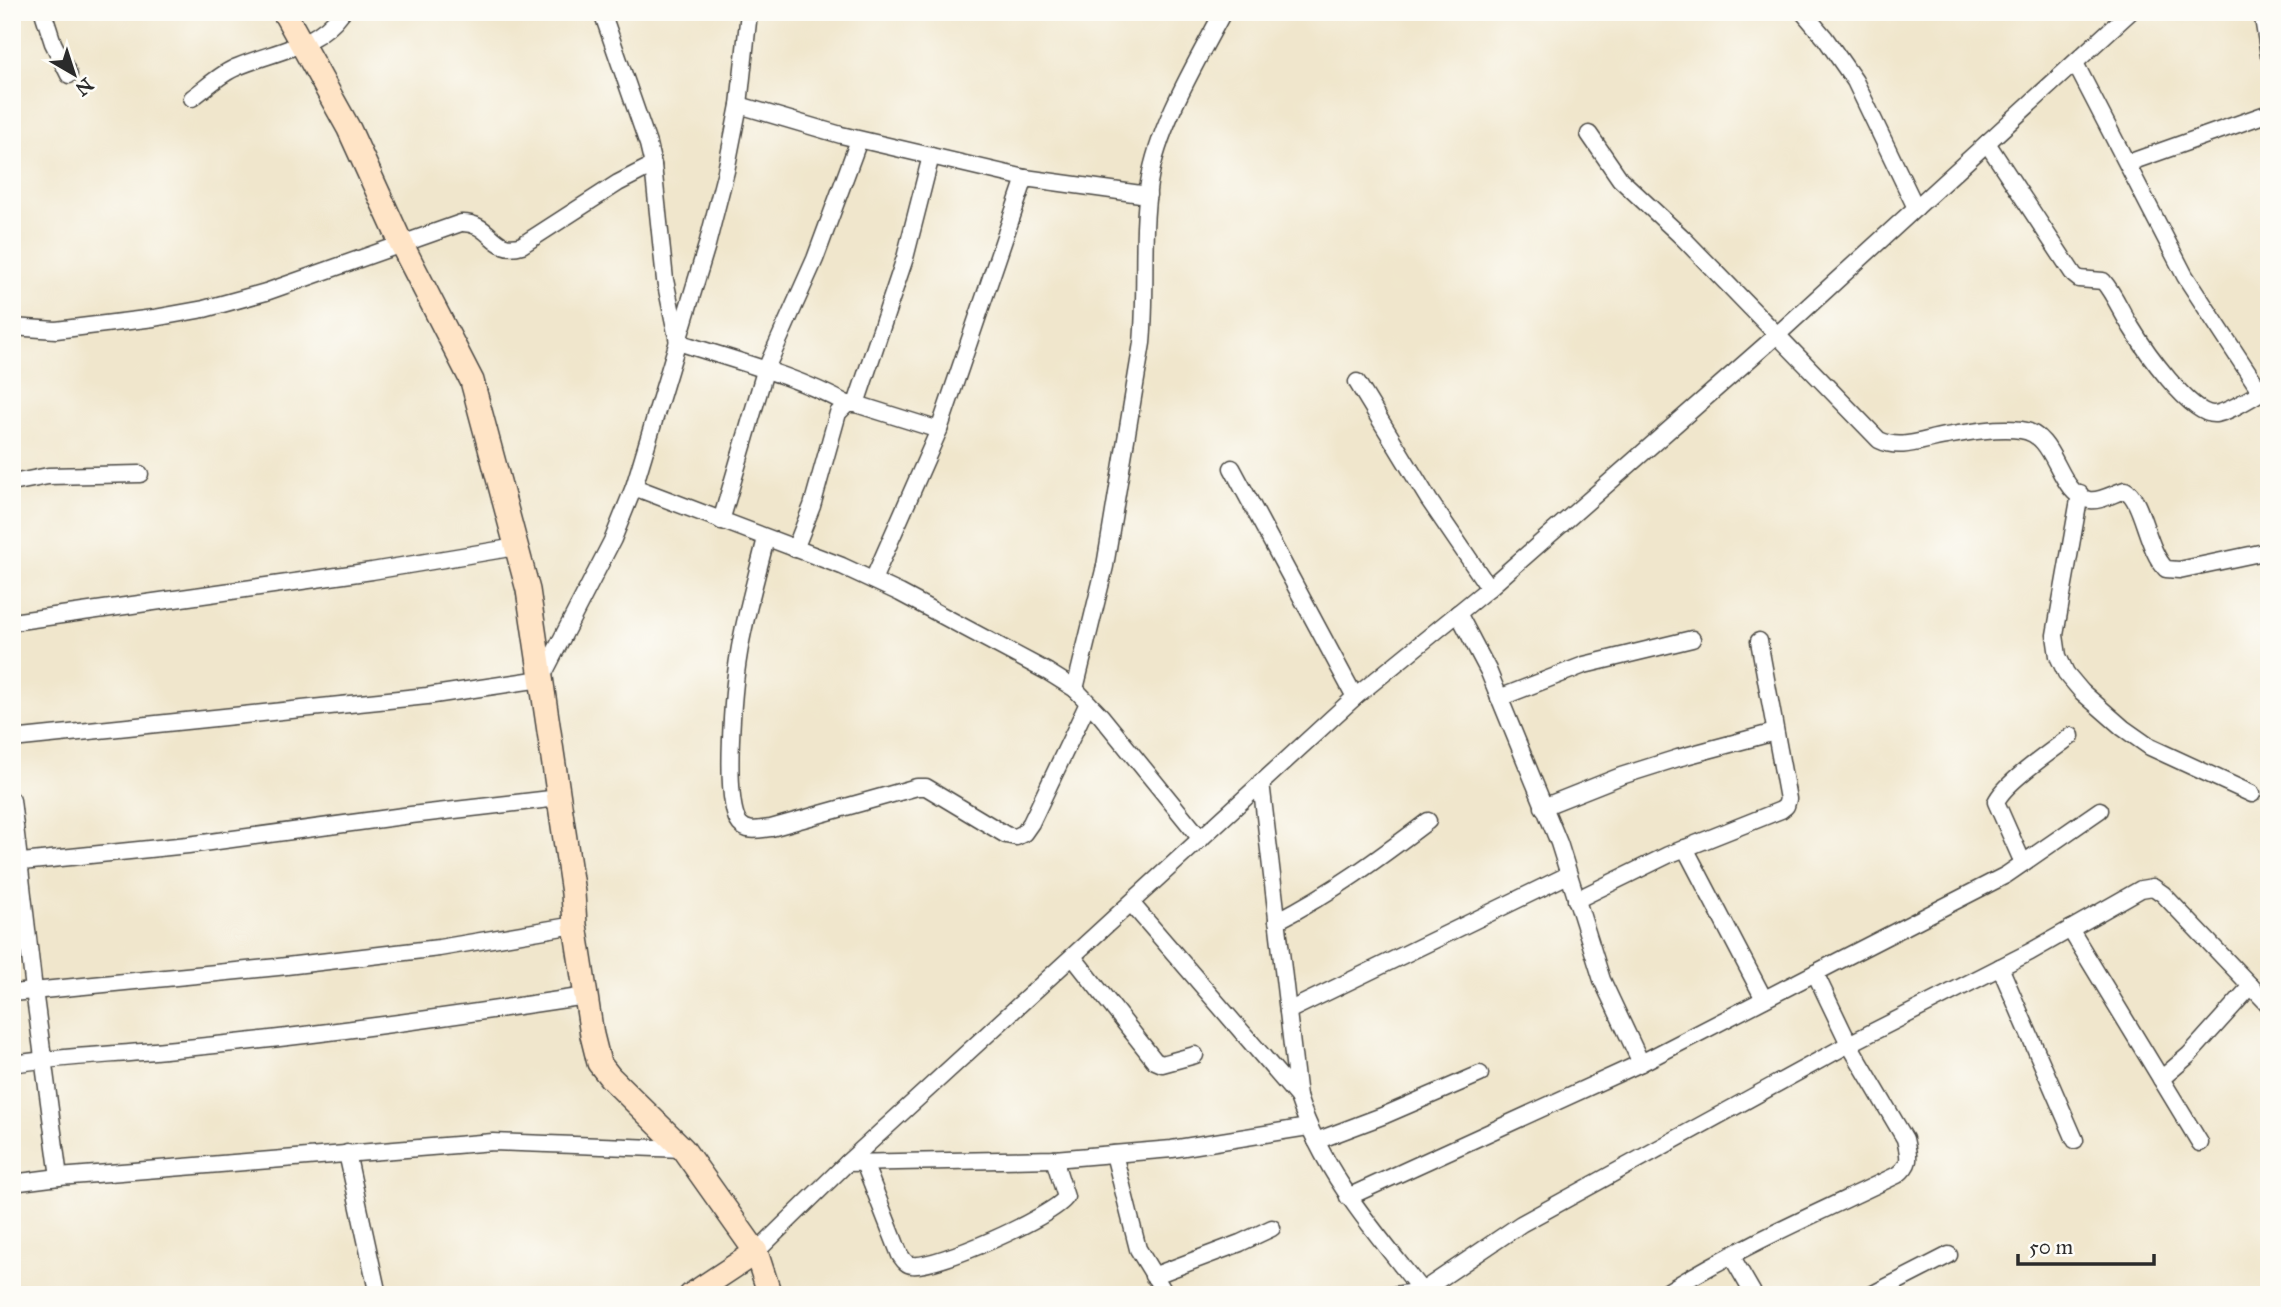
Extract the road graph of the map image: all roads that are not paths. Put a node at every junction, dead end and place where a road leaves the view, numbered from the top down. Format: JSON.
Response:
{"nodes":[{"id":1,"x":43,"y":12,"type":"edge"},
{"id":2,"x":284,"y":12,"type":"edge"},
{"id":3,"x":342,"y":12,"type":"edge"},
{"id":4,"x":603,"y":12,"type":"edge"},
{"id":5,"x":749,"y":12,"type":"edge"},
{"id":6,"x":1223,"y":12,"type":"edge"},
{"id":7,"x":1803,"y":12,"type":"edge"},
{"id":8,"x":2130,"y":12,"type":"edge"},
{"id":9,"x":2262,"y":12,"type":"edge"},
{"id":10,"x":303,"y":45,"type":"junction"},
{"id":11,"x":2269,"y":55,"type":"edge"},
{"id":12,"x":2075,"y":63,"type":"junction"},
{"id":13,"x":69,"y":75,"type":"dead end"},
{"id":14,"x":191,"y":98,"type":"dead end"},
{"id":15,"x":739,"y":105,"type":"junction"},
{"id":16,"x":2269,"y":113,"type":"edge"},
{"id":17,"x":1589,"y":134,"type":"dead end"},
{"id":18,"x":859,"y":140,"type":"junction"},
{"id":19,"x":1987,"y":143,"type":"junction"},
{"id":20,"x":931,"y":156,"type":"junction"},
{"id":21,"x":2128,"y":163,"type":"junction"},
{"id":22,"x":653,"y":165,"type":"junction"},
{"id":23,"x":1025,"y":178,"type":"junction"},
{"id":24,"x":1148,"y":195,"type":"junction"},
{"id":25,"x":1916,"y":208,"type":"junction"},
{"id":26,"x":401,"y":243,"type":"junction"},
{"id":27,"x":12,"y":327,"type":"edge"},
{"id":28,"x":1777,"y":335,"type":"junction"},
{"id":29,"x":678,"y":342,"type":"junction"},
{"id":30,"x":765,"y":370,"type":"junction"},
{"id":31,"x":1357,"y":382,"type":"dead end"},
{"id":32,"x":2265,"y":390,"type":"edge"},
{"id":33,"x":852,"y":404,"type":"junction"},
{"id":34,"x":939,"y":430,"type":"junction"},
{"id":35,"x":1232,"y":468,"type":"dead end"},
{"id":36,"x":140,"y":474,"type":"dead end"},
{"id":37,"x":12,"y":483,"type":"edge"},
{"id":38,"x":634,"y":488,"type":"junction"},
{"id":39,"x":2080,"y":494,"type":"junction"},
{"id":40,"x":721,"y":521,"type":"junction"},
{"id":41,"x":766,"y":538,"type":"junction"},
{"id":42,"x":516,"y":547,"type":"junction"},
{"id":43,"x":795,"y":549,"type":"junction"},
{"id":44,"x":2269,"y":551,"type":"edge"},
{"id":45,"x":873,"y":580,"type":"junction"},
{"id":46,"x":1489,"y":587,"type":"junction"},
{"id":47,"x":1458,"y":613,"type":"junction"},
{"id":48,"x":12,"y":622,"type":"edge"},
{"id":49,"x":1692,"y":639,"type":"dead end"},
{"id":50,"x":1759,"y":641,"type":"dead end"},
{"id":51,"x":541,"y":680,"type":"junction"},
{"id":52,"x":1075,"y":689,"type":"junction"},
{"id":53,"x":1355,"y":697,"type":"junction"},
{"id":54,"x":1499,"y":698,"type":"junction"},
{"id":55,"x":1088,"y":703,"type":"junction"},
{"id":56,"x":1774,"y":732,"type":"junction"},
{"id":57,"x":2071,"y":736,"type":"dead end"},
{"id":58,"x":12,"y":739,"type":"edge"},
{"id":59,"x":1261,"y":782,"type":"junction"},
{"id":60,"x":2252,"y":794,"type":"dead end"},
{"id":61,"x":559,"y":799,"type":"junction"},
{"id":62,"x":12,"y":800,"type":"edge"},
{"id":63,"x":1544,"y":807,"type":"junction"},
{"id":64,"x":2100,"y":810,"type":"dead end"},
{"id":65,"x":1428,"y":821,"type":"dead end"},
{"id":66,"x":1201,"y":839,"type":"junction"},
{"id":67,"x":1685,"y":848,"type":"junction"},
{"id":68,"x":15,"y":862,"type":"edge"},
{"id":69,"x":2023,"y":863,"type":"junction"},
{"id":70,"x":1568,"y":875,"type":"junction"},
{"id":71,"x":1576,"y":900,"type":"junction"},
{"id":72,"x":1131,"y":903,"type":"junction"},
{"id":73,"x":1278,"y":921,"type":"junction"},
{"id":74,"x":575,"y":925,"type":"junction"},
{"id":75,"x":2070,"y":929,"type":"junction"},
{"id":76,"x":1073,"y":957,"type":"junction"},
{"id":77,"x":2000,"y":967,"type":"junction"},
{"id":78,"x":1815,"y":973,"type":"junction"},
{"id":79,"x":2250,"y":986,"type":"junction"},
{"id":80,"x":34,"y":990,"type":"junction"},
{"id":81,"x":12,"y":993,"type":"edge"},
{"id":82,"x":586,"y":996,"type":"junction"},
{"id":83,"x":1765,"y":999,"type":"junction"},
{"id":84,"x":2269,"y":1005,"type":"edge"},
{"id":85,"x":1288,"y":1011,"type":"junction"},
{"id":86,"x":1849,"y":1044,"type":"junction"},
{"id":87,"x":1195,"y":1055,"type":"dead end"},
{"id":88,"x":45,"y":1059,"type":"junction"},
{"id":89,"x":1641,"y":1063,"type":"junction"},
{"id":90,"x":12,"y":1064,"type":"edge"},
{"id":91,"x":1480,"y":1074,"type":"dead end"},
{"id":92,"x":2161,"y":1079,"type":"junction"},
{"id":93,"x":1298,"y":1097,"type":"junction"},
{"id":94,"x":1312,"y":1134,"type":"junction"},
{"id":95,"x":2075,"y":1139,"type":"dead end"},
{"id":96,"x":2200,"y":1143,"type":"dead end"},
{"id":97,"x":683,"y":1149,"type":"junction"},
{"id":98,"x":347,"y":1153,"type":"junction"},
{"id":99,"x":1114,"y":1154,"type":"junction"},
{"id":100,"x":1054,"y":1159,"type":"junction"},
{"id":101,"x":846,"y":1163,"type":"junction"},
{"id":102,"x":864,"y":1163,"type":"junction"},
{"id":103,"x":59,"y":1177,"type":"junction"},
{"id":104,"x":12,"y":1183,"type":"edge"},
{"id":105,"x":1348,"y":1197,"type":"junction"},
{"id":106,"x":1272,"y":1228,"type":"dead end"},
{"id":107,"x":756,"y":1252,"type":"junction"},
{"id":108,"x":1948,"y":1255,"type":"dead end"},
{"id":109,"x":1731,"y":1256,"type":"junction"},
{"id":110,"x":1153,"y":1276,"type":"junction"},
{"id":111,"x":1423,"y":1293,"type":"edge"},
{"id":112,"x":378,"y":1295,"type":"edge"},
{"id":113,"x":691,"y":1295,"type":"edge"},
{"id":114,"x":770,"y":1295,"type":"edge"},
{"id":115,"x":1166,"y":1295,"type":"edge"},
{"id":116,"x":1395,"y":1295,"type":"edge"},
{"id":117,"x":1662,"y":1295,"type":"edge"},
{"id":118,"x":1754,"y":1295,"type":"edge"},
{"id":119,"x":1871,"y":1295,"type":"edge"}],
"edges":[{"from":1,"to":13,"type":"street"},
{"from":2,"to":10,"type":"street"},
{"from":3,"to":10,"type":"street"},
{"from":4,"to":22,"type":"street"},
{"from":5,"to":15,"type":"street"},
{"from":6,"to":24,"type":"street"},
{"from":7,"to":25,"type":"street"},
{"from":8,"to":12,"type":"street"},
{"from":9,"to":11,"type":"street"},
{"from":10,"to":14,"type":"street"},
{"from":10,"to":26,"type":"street"},
{"from":12,"to":19,"type":"street"},
{"from":12,"to":21,"type":"street"},
{"from":15,"to":18,"type":"street"},
{"from":15,"to":29,"type":"street"},
{"from":16,"to":21,"type":"street"},
{"from":17,"to":28,"type":"street"},
{"from":18,"to":20,"type":"street"},
{"from":18,"to":30,"type":"street"},
{"from":19,"to":25,"type":"street"},
{"from":19,"to":32,"type":"street"},
{"from":20,"to":23,"type":"street"},
{"from":20,"to":33,"type":"street"},
{"from":21,"to":32,"type":"street"},
{"from":22,"to":26,"type":"street"},
{"from":22,"to":29,"type":"street"},
{"from":23,"to":24,"type":"street"},
{"from":23,"to":34,"type":"street"},
{"from":24,"to":52,"type":"street"},
{"from":25,"to":28,"type":"street"},
{"from":26,"to":27,"type":"street"},
{"from":26,"to":42,"type":"street"},
{"from":28,"to":39,"type":"street"},
{"from":28,"to":46,"type":"street"},
{"from":29,"to":30,"type":"street"},
{"from":29,"to":38,"type":"street"},
{"from":30,"to":33,"type":"street"},
{"from":30,"to":40,"type":"street"},
{"from":31,"to":46,"type":"street"},
{"from":33,"to":34,"type":"street"},
{"from":33,"to":43,"type":"street"},
{"from":34,"to":45,"type":"street"},
{"from":35,"to":53,"type":"street"},
{"from":36,"to":37,"type":"street"},
{"from":38,"to":40,"type":"street"},
{"from":38,"to":51,"type":"street"},
{"from":39,"to":44,"type":"street"},
{"from":39,"to":60,"type":"street"},
{"from":40,"to":41,"type":"street"},
{"from":41,"to":43,"type":"street"},
{"from":41,"to":55,"type":"street"},
{"from":42,"to":48,"type":"street"},
{"from":42,"to":51,"type":"street"},
{"from":43,"to":45,"type":"street"},
{"from":45,"to":52,"type":"street"},
{"from":46,"to":47,"type":"street"},
{"from":47,"to":53,"type":"street"},
{"from":47,"to":54,"type":"street"},
{"from":49,"to":54,"type":"street"},
{"from":50,"to":56,"type":"street"},
{"from":51,"to":58,"type":"street"},
{"from":51,"to":61,"type":"street"},
{"from":52,"to":55,"type":"street"},
{"from":53,"to":59,"type":"street"},
{"from":54,"to":63,"type":"street"},
{"from":55,"to":66,"type":"street"},
{"from":56,"to":63,"type":"street"},
{"from":56,"to":67,"type":"street"},
{"from":57,"to":69,"type":"street"},
{"from":59,"to":66,"type":"street"},
{"from":59,"to":73,"type":"street"},
{"from":61,"to":68,"type":"street"},
{"from":61,"to":74,"type":"street"},
{"from":62,"to":68,"type":"street"},
{"from":63,"to":70,"type":"street"},
{"from":64,"to":69,"type":"street"},
{"from":65,"to":73,"type":"street"},
{"from":66,"to":72,"type":"street"},
{"from":67,"to":71,"type":"street"},
{"from":67,"to":83,"type":"street"},
{"from":68,"to":80,"type":"street"},
{"from":69,"to":78,"type":"street"},
{"from":70,"to":71,"type":"street"},
{"from":70,"to":85,"type":"street"},
{"from":71,"to":89,"type":"street"},
{"from":72,"to":76,"type":"street"},
{"from":72,"to":93,"type":"street"},
{"from":73,"to":85,"type":"street"},
{"from":74,"to":80,"type":"street"},
{"from":74,"to":82,"type":"street"},
{"from":75,"to":77,"type":"street"},
{"from":75,"to":79,"type":"street"},
{"from":75,"to":92,"type":"street"},
{"from":76,"to":87,"type":"street"},
{"from":76,"to":101,"type":"street"},
{"from":77,"to":86,"type":"street"},
{"from":77,"to":95,"type":"street"},
{"from":78,"to":83,"type":"street"},
{"from":78,"to":86,"type":"street"},
{"from":79,"to":84,"type":"street"},
{"from":79,"to":92,"type":"street"},
{"from":80,"to":81,"type":"street"},
{"from":80,"to":88,"type":"street"},
{"from":82,"to":88,"type":"street"},
{"from":82,"to":97,"type":"street"},
{"from":83,"to":89,"type":"street"},
{"from":85,"to":93,"type":"street"},
{"from":86,"to":109,"type":"street"},
{"from":86,"to":111,"type":"street"},
{"from":88,"to":90,"type":"street"},
{"from":88,"to":103,"type":"street"},
{"from":89,"to":105,"type":"street"},
{"from":91,"to":94,"type":"street"},
{"from":92,"to":96,"type":"street"},
{"from":93,"to":94,"type":"street"},
{"from":94,"to":99,"type":"street"},
{"from":94,"to":105,"type":"street"},
{"from":97,"to":98,"type":"street"},
{"from":97,"to":107,"type":"street"},
{"from":98,"to":103,"type":"street"},
{"from":98,"to":112,"type":"street"},
{"from":99,"to":100,"type":"street"},
{"from":99,"to":110,"type":"street"},
{"from":100,"to":102,"type":"street"},
{"from":100,"to":102,"type":"street"},
{"from":101,"to":102,"type":"street"},
{"from":101,"to":107,"type":"street"},
{"from":103,"to":104,"type":"street"},
{"from":105,"to":111,"type":"street"},
{"from":106,"to":110,"type":"street"},
{"from":107,"to":113,"type":"street"},
{"from":107,"to":114,"type":"street"},
{"from":108,"to":119,"type":"street"},
{"from":109,"to":117,"type":"street"},
{"from":109,"to":118,"type":"street"},
{"from":110,"to":115,"type":"street"},
{"from":111,"to":116,"type":"street"}]}
